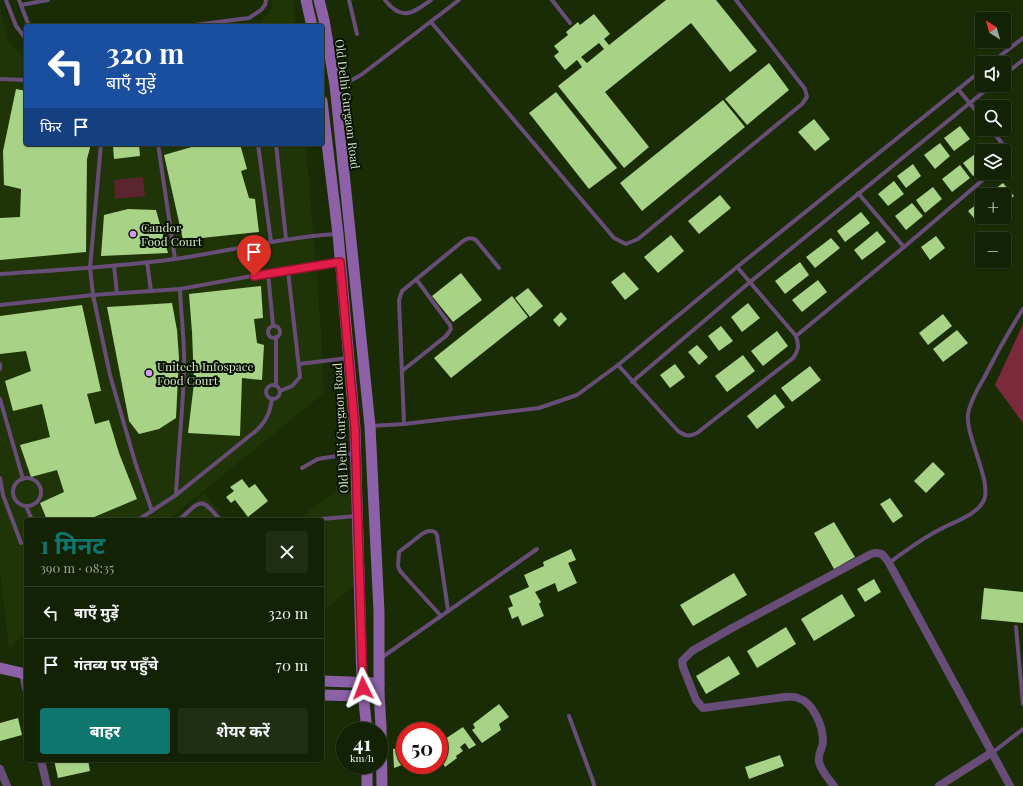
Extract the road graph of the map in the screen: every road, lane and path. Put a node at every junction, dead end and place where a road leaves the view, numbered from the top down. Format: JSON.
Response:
{"nodes":[{"id":1,"x":6,"y":0,"type":"edge"},
{"id":2,"x":48,"y":0,"type":"edge"},
{"id":3,"x":266,"y":0,"type":"edge"},
{"id":4,"x":306,"y":0,"type":"edge"},
{"id":5,"x":319,"y":0,"type":"edge"},
{"id":6,"x":349,"y":0,"type":"edge"},
{"id":7,"x":385,"y":0,"type":"edge"},
{"id":8,"x":431,"y":0,"type":"edge"},
{"id":9,"x":459,"y":0,"type":"edge"},
{"id":10,"x":552,"y":0,"type":"edge"},
{"id":11,"x":736,"y":0,"type":"edge"},
{"id":12,"x":20,"y":2,"type":"edge"},
{"id":13,"x":431,"y":22,"type":"junction"},
{"id":14,"x":570,"y":23,"type":"dead end"},
{"id":15,"x":28,"y":24,"type":"edge"},
{"id":16,"x":202,"y":24,"type":"edge"},
{"id":17,"x":311,"y":24,"type":"edge"},
{"id":18,"x":357,"y":34,"type":"dead end"},
{"id":19,"x":24,"y":36,"type":"edge"},
{"id":20,"x":1023,"y":38,"type":"edge"},
{"id":21,"x":326,"y":51,"type":"edge"},
{"id":22,"x":1000,"y":56,"type":"edge"},
{"id":23,"x":1023,"y":60,"type":"edge"},
{"id":24,"x":1011,"y":69,"type":"edge"},
{"id":25,"x":975,"y":76,"type":"edge"},
{"id":26,"x":0,"y":79,"type":"edge"},
{"id":27,"x":24,"y":80,"type":"edge"},
{"id":28,"x":335,"y":85,"type":"junction"},
{"id":29,"x":958,"y":90,"type":"junction"},
{"id":30,"x":983,"y":92,"type":"edge"},
{"id":31,"x":970,"y":103,"type":"junction"},
{"id":32,"x":975,"y":109,"type":"edge"},
{"id":33,"x":324,"y":130,"type":"edge"},
{"id":34,"x":996,"y":136,"type":"edge"},
{"id":35,"x":1002,"y":144,"type":"edge"},
{"id":36,"x":101,"y":146,"type":"edge"},
{"id":37,"x":158,"y":146,"type":"edge"},
{"id":38,"x":258,"y":146,"type":"edge"},
{"id":39,"x":276,"y":146,"type":"edge"},
{"id":40,"x":983,"y":180,"type":"edge"},
{"id":41,"x":858,"y":193,"type":"junction"},
{"id":42,"x":338,"y":234,"type":"junction"},
{"id":43,"x":286,"y":239,"type":"junction"},
{"id":44,"x":271,"y":242,"type":"junction"},
{"id":45,"x":904,"y":247,"type":"junction"},
{"id":46,"x":175,"y":259,"type":"junction"},
{"id":47,"x":147,"y":262,"type":"junction"},
{"id":48,"x":340,"y":262,"type":"junction"},
{"id":49,"x":114,"y":266,"type":"junction"},
{"id":50,"x":737,"y":267,"type":"junction"},
{"id":51,"x":90,"y":268,"type":"junction"},
{"id":52,"x":499,"y":268,"type":"dead end"},
{"id":53,"x":288,"y":271,"type":"junction"},
{"id":54,"x":268,"y":273,"type":"junction"},
{"id":55,"x":0,"y":274,"type":"edge"},
{"id":56,"x":416,"y":279,"type":"junction"},
{"id":57,"x":750,"y":282,"type":"junction"},
{"id":58,"x":180,"y":289,"type":"junction"},
{"id":59,"x":151,"y":291,"type":"junction"},
{"id":60,"x":117,"y":293,"type":"junction"},
{"id":61,"x":93,"y":295,"type":"junction"},
{"id":62,"x":0,"y":304,"type":"edge"},
{"id":63,"x":1023,"y":309,"type":"edge"},
{"id":64,"x":273,"y":325,"type":"junction"},
{"id":65,"x":796,"y":336,"type":"junction"},
{"id":66,"x":276,"y":337,"type":"junction"},
{"id":67,"x":349,"y":358,"type":"junction"},
{"id":68,"x":0,"y":364,"type":"edge"},
{"id":69,"x":299,"y":364,"type":"junction"},
{"id":70,"x":618,"y":365,"type":"junction"},
{"id":71,"x":0,"y":369,"type":"edge"},
{"id":72,"x":402,"y":371,"type":"junction"},
{"id":73,"x":632,"y":382,"type":"junction"},
{"id":74,"x":276,"y":386,"type":"junction"},
{"id":75,"x":280,"y":391,"type":"junction"},
{"id":76,"x":0,"y":399,"type":"edge"},
{"id":77,"x":272,"y":399,"type":"junction"},
{"id":78,"x":404,"y":424,"type":"junction"},
{"id":79,"x":370,"y":426,"type":"junction"},
{"id":80,"x":355,"y":453,"type":"junction"},
{"id":81,"x":302,"y":468,"type":"dead end"},
{"id":82,"x":0,"y":478,"type":"edge"},
{"id":83,"x":23,"y":479,"type":"junction"},
{"id":84,"x":14,"y":493,"type":"junction"},
{"id":85,"x":3,"y":495,"type":"junction"},
{"id":86,"x":176,"y":495,"type":"junction"},
{"id":87,"x":26,"y":506,"type":"junction"},
{"id":88,"x":152,"y":511,"type":"junction"},
{"id":89,"x":357,"y":516,"type":"junction"},
{"id":90,"x":31,"y":518,"type":"edge"},
{"id":91,"x":142,"y":518,"type":"edge"},
{"id":92,"x":181,"y":518,"type":"edge"},
{"id":93,"x":218,"y":518,"type":"edge"},
{"id":94,"x":324,"y":519,"type":"edge"},
{"id":95,"x":21,"y":543,"type":"dead end"},
{"id":96,"x":537,"y":549,"type":"dead end"},
{"id":97,"x":889,"y":562,"type":"junction"},
{"id":98,"x":448,"y":610,"type":"junction"},
{"id":99,"x":441,"y":616,"type":"junction"},
{"id":100,"x":1016,"y":628,"type":"dead end"},
{"id":101,"x":379,"y":659,"type":"junction"},
{"id":102,"x":0,"y":668,"type":"edge"},
{"id":103,"x":24,"y":674,"type":"edge"},
{"id":104,"x":324,"y":681,"type":"edge"},
{"id":105,"x":362,"y":682,"type":"junction"},
{"id":106,"x":379,"y":683,"type":"junction"},
{"id":107,"x":324,"y":695,"type":"edge"},
{"id":108,"x":379,"y":695,"type":"junction"},
{"id":109,"x":363,"y":696,"type":"junction"},
{"id":110,"x":1023,"y":704,"type":"edge"},
{"id":111,"x":569,"y":716,"type":"dead end"},
{"id":112,"x":366,"y":722,"type":"edge"},
{"id":113,"x":1023,"y":729,"type":"edge"},
{"id":114,"x":991,"y":753,"type":"junction"},
{"id":115,"x":41,"y":762,"type":"edge"},
{"id":116,"x":0,"y":769,"type":"edge"},
{"id":117,"x":368,"y":774,"type":"edge"},
{"id":118,"x":7,"y":786,"type":"edge"},
{"id":119,"x":47,"y":786,"type":"edge"},
{"id":120,"x":367,"y":786,"type":"edge"},
{"id":121,"x":382,"y":786,"type":"edge"},
{"id":122,"x":594,"y":786,"type":"edge"},
{"id":123,"x":834,"y":786,"type":"edge"},
{"id":124,"x":939,"y":786,"type":"edge"},
{"id":125,"x":1010,"y":786,"type":"edge"}],
"edges":[{"from":1,"to":19,"type":"lane"},
{"from":2,"to":12,"type":"lane"},
{"from":3,"to":16,"type":"lane"},
{"from":4,"to":17,"type":"main road"},
{"from":5,"to":21,"type":"main road","name":"Old Delhi Gurgaon Road"},
{"from":6,"to":18,"type":"lane"},
{"from":7,"to":8,"type":"lane"},
{"from":9,"to":13,"type":"lane"},
{"from":10,"to":14,"type":"lane"},
{"from":11,"to":13,"type":"lane"},
{"from":12,"to":15,"type":"lane"},
{"from":13,"to":28,"type":"lane"},
{"from":20,"to":22,"type":"lane"},
{"from":21,"to":28,"type":"main road","name":"Old Delhi Gurgaon Road"},
{"from":23,"to":24,"type":"lane"},
{"from":25,"to":29,"type":"lane"},
{"from":26,"to":27,"type":"lane"},
{"from":28,"to":79,"type":"main road","name":"Old Delhi Gurgaon Road"},
{"from":29,"to":31,"type":"lane"},
{"from":29,"to":50,"type":"lane"},
{"from":30,"to":31,"type":"lane"},
{"from":31,"to":32,"type":"lane"},
{"from":31,"to":41,"type":"lane"},
{"from":33,"to":42,"type":"main road","name":"Old Delhi Gurgaon Road"},
{"from":34,"to":35,"type":"lane"},
{"from":36,"to":51,"type":"lane"},
{"from":37,"to":46,"type":"lane"},
{"from":38,"to":44,"type":"lane"},
{"from":39,"to":43,"type":"lane"},
{"from":40,"to":45,"type":"lane"},
{"from":41,"to":45,"type":"lane"},
{"from":41,"to":57,"type":"lane"},
{"from":42,"to":43,"type":"lane"},
{"from":42,"to":48,"type":"main road","name":"Old Delhi Gurgaon Road"},
{"from":43,"to":44,"type":"lane"},
{"from":44,"to":46,"type":"lane"},
{"from":45,"to":65,"type":"lane"},
{"from":46,"to":47,"type":"lane"},
{"from":47,"to":49,"type":"lane"},
{"from":47,"to":59,"type":"lane"},
{"from":48,"to":53,"type":"lane"},
{"from":48,"to":67,"type":"main road","name":"Old Delhi Gurgaon Road"},
{"from":49,"to":51,"type":"lane"},
{"from":49,"to":60,"type":"lane"},
{"from":50,"to":57,"type":"lane"},
{"from":50,"to":70,"type":"lane"},
{"from":51,"to":55,"type":"lane"},
{"from":51,"to":61,"type":"lane"},
{"from":52,"to":56,"type":"lane"},
{"from":53,"to":54,"type":"lane"},
{"from":53,"to":69,"type":"lane"},
{"from":54,"to":58,"type":"lane"},
{"from":54,"to":64,"type":"lane"},
{"from":56,"to":72,"type":"lane"},
{"from":56,"to":72,"type":"lane"},
{"from":57,"to":65,"type":"lane"},
{"from":57,"to":73,"type":"lane"},
{"from":58,"to":59,"type":"lane"},
{"from":58,"to":86,"type":"lane"},
{"from":59,"to":60,"type":"lane"},
{"from":60,"to":61,"type":"lane"},
{"from":61,"to":62,"type":"lane"},
{"from":61,"to":88,"type":"lane"},
{"from":63,"to":97,"type":"lane"},
{"from":64,"to":66,"type":"lane"},
{"from":64,"to":66,"type":"lane"},
{"from":65,"to":73,"type":"lane"},
{"from":66,"to":74,"type":"lane"},
{"from":67,"to":69,"type":"lane"},
{"from":67,"to":80,"type":"main road","name":"Old Delhi Gurgaon Road"},
{"from":68,"to":71,"type":"lane"},
{"from":69,"to":75,"type":"lane"},
{"from":70,"to":73,"type":"lane"},
{"from":70,"to":78,"type":"lane"},
{"from":72,"to":78,"type":"lane"},
{"from":74,"to":75,"type":"lane"},
{"from":74,"to":77,"type":"lane"},
{"from":75,"to":77,"type":"lane"},
{"from":76,"to":83,"type":"lane"},
{"from":77,"to":86,"type":"lane"},
{"from":78,"to":79,"type":"lane"},
{"from":79,"to":101,"type":"main road","name":"Old Delhi Gurgaon Road"},
{"from":80,"to":81,"type":"lane"},
{"from":80,"to":89,"type":"main road","name":"Old Delhi Gurgaon Road"},
{"from":82,"to":85,"type":"lane"},
{"from":83,"to":84,"type":"lane"},
{"from":83,"to":87,"type":"lane"},
{"from":84,"to":85,"type":"lane"},
{"from":84,"to":87,"type":"lane"},
{"from":85,"to":95,"type":"lane"},
{"from":86,"to":88,"type":"lane"},
{"from":87,"to":90,"type":"lane"},
{"from":88,"to":91,"type":"lane"},
{"from":89,"to":94,"type":"lane"},
{"from":89,"to":105,"type":"main road","name":"Old Delhi Gurgaon Road"},
{"from":92,"to":93,"type":"lane"},
{"from":96,"to":98,"type":"lane"},
{"from":97,"to":114,"type":"street"},
{"from":97,"to":123,"type":"street"},
{"from":98,"to":99,"type":"lane"},
{"from":98,"to":99,"type":"lane"},
{"from":99,"to":101,"type":"lane"},
{"from":100,"to":110,"type":"lane"},
{"from":101,"to":106,"type":"main road","name":"Old Delhi Gurgaon Road"},
{"from":102,"to":103,"type":"main road"},
{"from":104,"to":105,"type":"main road"},
{"from":105,"to":106,"type":"main road"},
{"from":105,"to":109,"type":"main road","name":"Old Delhi Gurgaon Road"},
{"from":106,"to":108,"type":"main road","name":"Old Delhi Gurgaon Road"},
{"from":107,"to":109,"type":"main road"},
{"from":108,"to":109,"type":"main road"},
{"from":108,"to":121,"type":"main road","name":"Old Delhi Gurgaon Road"},
{"from":109,"to":112,"type":"main road","name":"Old Delhi Gurgaon Road"},
{"from":111,"to":122,"type":"lane"},
{"from":113,"to":114,"type":"lane"},
{"from":114,"to":124,"type":"street"},
{"from":114,"to":125,"type":"street"},
{"from":115,"to":119,"type":"street"},
{"from":116,"to":118,"type":"street"},
{"from":117,"to":120,"type":"main road"}]}
